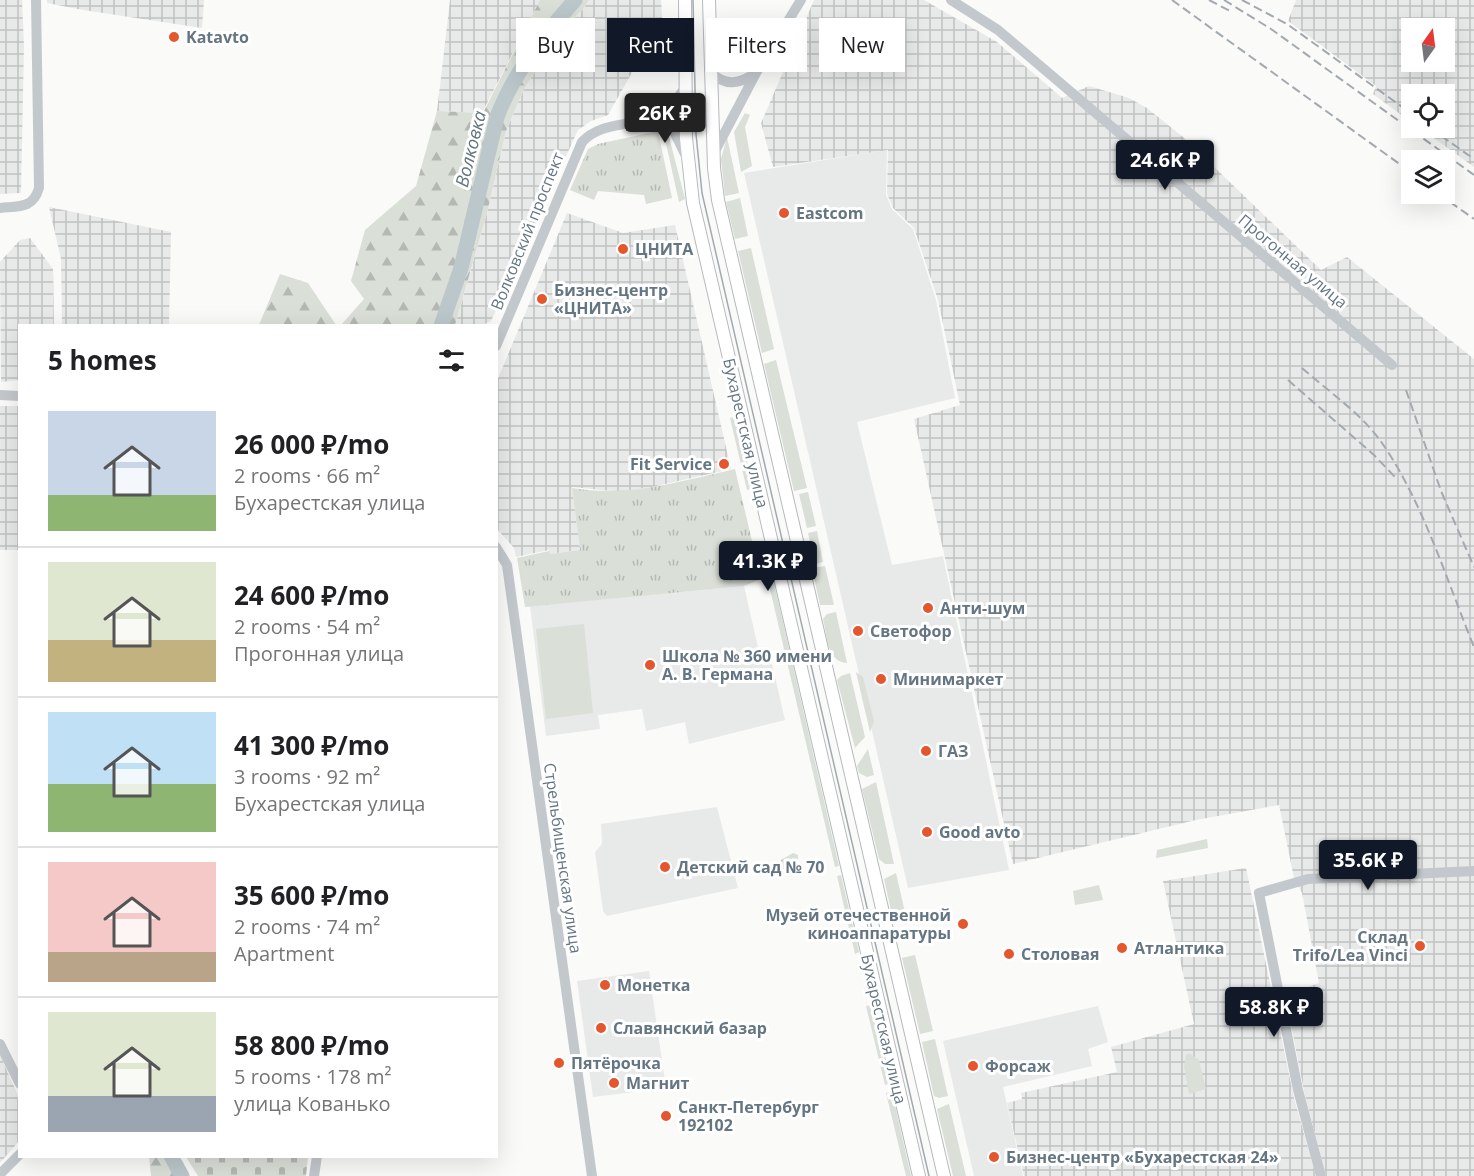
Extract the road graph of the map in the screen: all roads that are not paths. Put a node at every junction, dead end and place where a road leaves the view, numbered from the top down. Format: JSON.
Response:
{"nodes":[{"id":1,"x":36,"y":0,"type":"edge"},
{"id":2,"x":685,"y":0,"type":"edge"},
{"id":3,"x":709,"y":0,"type":"edge"},
{"id":4,"x":801,"y":0,"type":"edge"},
{"id":5,"x":951,"y":0,"type":"edge"},
{"id":6,"x":709,"y":18,"type":"edge"},
{"id":7,"x":710,"y":72,"type":"joint"},
{"id":8,"x":756,"y":73,"type":"junction"},
{"id":9,"x":686,"y":86,"type":"junction"},
{"id":10,"x":652,"y":119,"type":"junction"},
{"id":11,"x":714,"y":153,"type":"junction"},
{"id":12,"x":687,"y":159,"type":"junction"},
{"id":13,"x":0,"y":208,"type":"edge"},
{"id":14,"x":498,"y":341,"type":"edge"},
{"id":15,"x":1392,"y":365,"type":"dead end"},
{"id":16,"x":0,"y":395,"type":"edge"},
{"id":17,"x":18,"y":396,"type":"edge"},
{"id":18,"x":498,"y":550,"type":"edge"},
{"id":19,"x":1474,"y":871,"type":"edge"},
{"id":20,"x":0,"y":1044,"type":"edge"},
{"id":21,"x":18,"y":1080,"type":"edge"},
{"id":22,"x":18,"y":1156,"type":"edge"},
{"id":23,"x":317,"y":1158,"type":"edge"},
{"id":24,"x":0,"y":1174,"type":"edge"},
{"id":25,"x":314,"y":1176,"type":"edge"},
{"id":26,"x":592,"y":1176,"type":"edge"},
{"id":27,"x":919,"y":1176,"type":"edge"},
{"id":28,"x":944,"y":1176,"type":"edge"},
{"id":29,"x":1321,"y":1176,"type":"edge"}],
"edges":[{"from":1,"to":13,"type":"street"},
{"from":2,"to":9,"type":"main road","name":"Бухарестская улица"},
{"from":3,"to":6,"type":"main road","name":"Бухарестская улица"},
{"from":4,"to":8,"type":"street"},
{"from":5,"to":15,"type":"street","name":"Прогонная улица"},
{"from":7,"to":8,"type":"street"},
{"from":7,"to":11,"type":"main road","name":"Бухарестская улица"},
{"from":8,"to":11,"type":"street"},
{"from":9,"to":10,"type":"street","name":"Волковский проспект"},
{"from":9,"to":12,"type":"main road","name":"Бухарестская улица"},
{"from":10,"to":12,"type":"street"},
{"from":10,"to":14,"type":"street","name":"Волковский проспект"},
{"from":11,"to":28,"type":"main road","name":"Бухарестская улица"},
{"from":12,"to":27,"type":"main road","name":"Бухарестская улица"},
{"from":16,"to":17,"type":"street"},
{"from":18,"to":26,"type":"street","name":"Стрельбищенская улица"},
{"from":19,"to":29,"type":"street"},
{"from":20,"to":21,"type":"street"},
{"from":22,"to":24,"type":"street"},
{"from":23,"to":25,"type":"street"}]}
